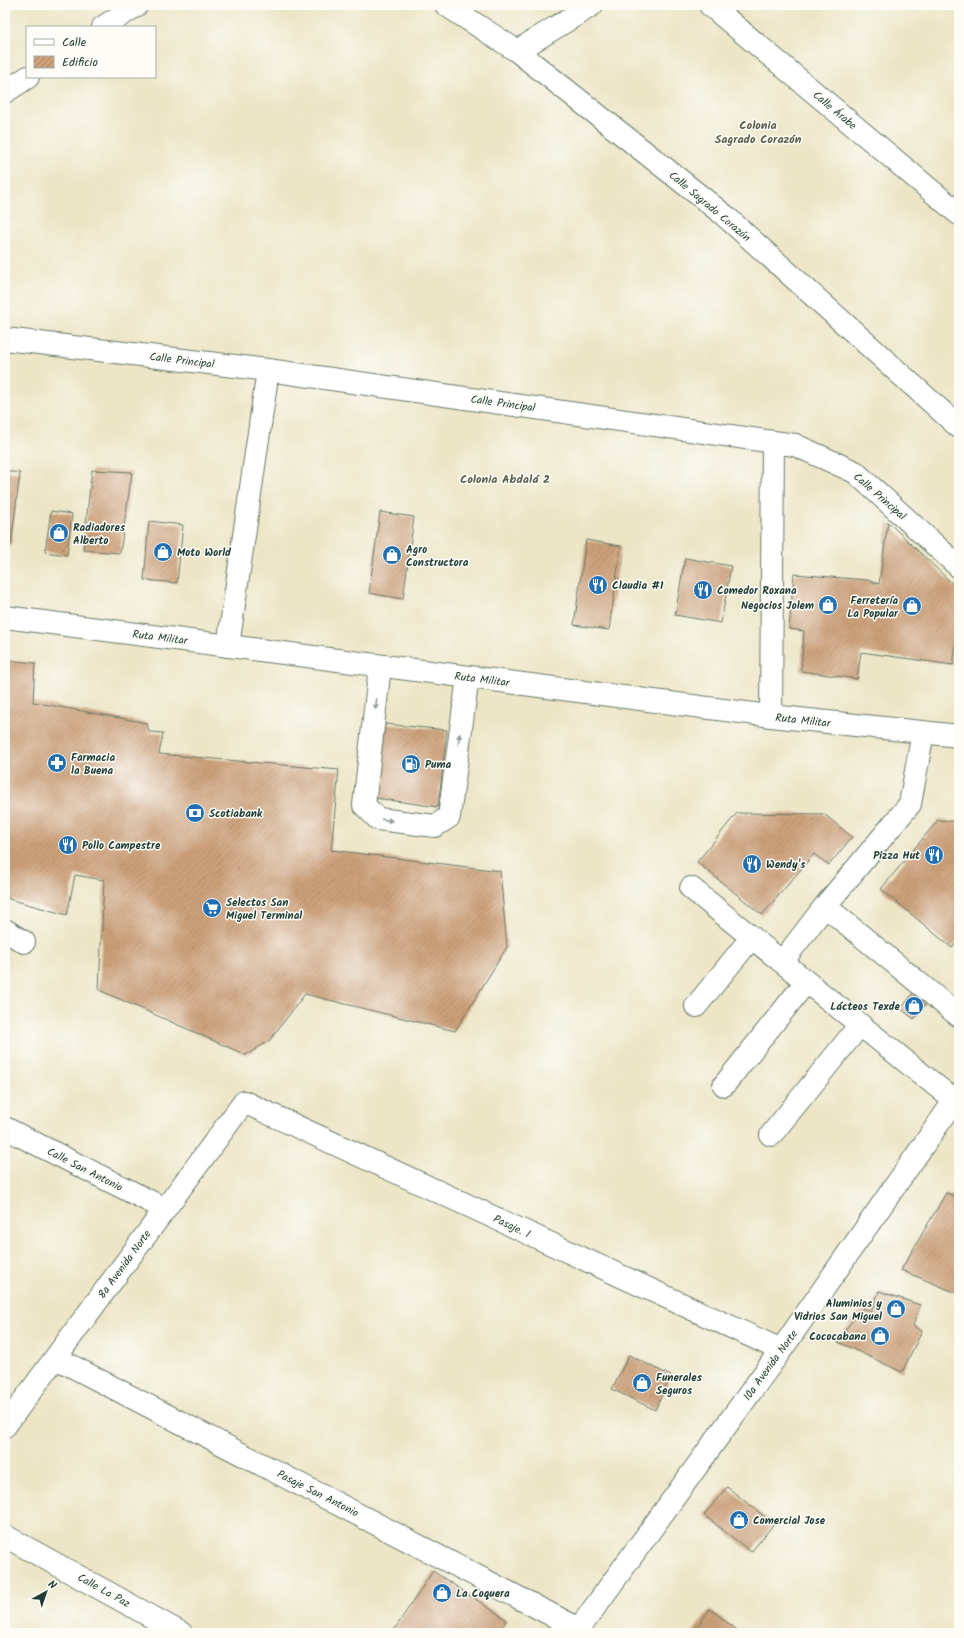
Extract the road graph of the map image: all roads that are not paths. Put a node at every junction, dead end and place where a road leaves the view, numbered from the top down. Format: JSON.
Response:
{"nodes":[{"id":1,"x":137,"y":5,"type":"edge"},
{"id":2,"x":446,"y":5,"type":"edge"},
{"id":3,"x":592,"y":5,"type":"edge"},
{"id":4,"x":710,"y":5,"type":"edge"},
{"id":5,"x":105,"y":26,"type":"edge"},
{"id":6,"x":517,"y":51,"type":"junction"},
{"id":7,"x":26,"y":78,"type":"edge"},
{"id":8,"x":5,"y":92,"type":"edge"},
{"id":9,"x":959,"y":214,"type":"edge"},
{"id":10,"x":5,"y":339,"type":"edge"},
{"id":11,"x":268,"y":370,"type":"junction"},
{"id":12,"x":959,"y":427,"type":"edge"},
{"id":13,"x":774,"y":442,"type":"junction"},
{"id":14,"x":959,"y":566,"type":"edge"},
{"id":15,"x":5,"y":617,"type":"edge"},
{"id":16,"x":228,"y":646,"type":"junction"},
{"id":17,"x":380,"y":666,"type":"junction"},
{"id":18,"x":468,"y":677,"type":"junction"},
{"id":19,"x":771,"y":716,"type":"junction"},
{"id":20,"x":923,"y":732,"type":"junction"},
{"id":21,"x":959,"y":736,"type":"edge"},
{"id":22,"x":692,"y":888,"type":"dead end"},
{"id":23,"x":825,"y":906,"type":"junction"},
{"id":24,"x":5,"y":930,"type":"edge"},
{"id":25,"x":752,"y":937,"type":"junction"},
{"id":26,"x":24,"y":942,"type":"dead end"},
{"id":27,"x":782,"y":962,"type":"junction"},
{"id":28,"x":806,"y":982,"type":"junction"},
{"id":29,"x":696,"y":1006,"type":"dead end"},
{"id":30,"x":959,"y":1016,"type":"edge"},
{"id":31,"x":860,"y":1025,"type":"junction"},
{"id":32,"x":724,"y":1085,"type":"dead end"},
{"id":33,"x":957,"y":1097,"type":"edge"},
{"id":34,"x":244,"y":1102,"type":"joint"},
{"id":35,"x":5,"y":1128,"type":"edge"},
{"id":36,"x":771,"y":1134,"type":"dead end"},
{"id":37,"x":165,"y":1209,"type":"junction"},
{"id":38,"x":781,"y":1350,"type":"junction"},
{"id":39,"x":56,"y":1358,"type":"junction"},
{"id":40,"x":5,"y":1426,"type":"edge"},
{"id":41,"x":5,"y":1536,"type":"edge"},
{"id":42,"x":578,"y":1631,"type":"edge"},
{"id":43,"x":181,"y":1633,"type":"edge"}],
"edges":[{"from":1,"to":5,"type":"street"},
{"from":2,"to":6,"type":"street","name":"Calle Sagrado Corazón"},
{"from":3,"to":6,"type":"street"},
{"from":4,"to":9,"type":"street","name":"Calle Árabe"},
{"from":6,"to":12,"type":"street","name":"Calle Sagrado Corazón"},
{"from":7,"to":8,"type":"street"},
{"from":10,"to":11,"type":"street","name":"Calle Principal"},
{"from":11,"to":13,"type":"street","name":"Calle Principal"},
{"from":11,"to":16,"type":"street"},
{"from":13,"to":14,"type":"street","name":"Calle Principal"},
{"from":13,"to":19,"type":"street"},
{"from":15,"to":16,"type":"street","name":"Ruta Militar"},
{"from":16,"to":17,"type":"street","name":"Ruta Militar"},
{"from":17,"to":18,"type":"street","name":"Ruta Militar"},
{"from":17,"to":18,"type":"street","one_way":true},
{"from":18,"to":19,"type":"street","name":"Ruta Militar"},
{"from":19,"to":20,"type":"street","name":"Ruta Militar"},
{"from":20,"to":21,"type":"street","name":"Ruta Militar"},
{"from":20,"to":23,"type":"street"},
{"from":22,"to":25,"type":"street"},
{"from":23,"to":27,"type":"street"},
{"from":23,"to":30,"type":"street"},
{"from":24,"to":26,"type":"street"},
{"from":25,"to":27,"type":"street"},
{"from":25,"to":29,"type":"street"},
{"from":27,"to":28,"type":"street"},
{"from":28,"to":31,"type":"street"},
{"from":28,"to":32,"type":"street"},
{"from":31,"to":33,"type":"street"},
{"from":31,"to":36,"type":"street"},
{"from":33,"to":38,"type":"street","name":"10a Avenida Norte"},
{"from":34,"to":37,"type":"street","name":"8a Avenida Norte"},
{"from":34,"to":38,"type":"street","name":"Pasaje. 1"},
{"from":35,"to":37,"type":"street","name":"Calle San Antonio"},
{"from":37,"to":39,"type":"street","name":"8a Avenida Norte"},
{"from":38,"to":42,"type":"street","name":"10a Avenida Norte"},
{"from":39,"to":40,"type":"street","name":"8a Avenida Norte"},
{"from":39,"to":42,"type":"street","name":"Pasaje San Antonio"},
{"from":41,"to":43,"type":"street","name":"Calle La Paz"}]}
